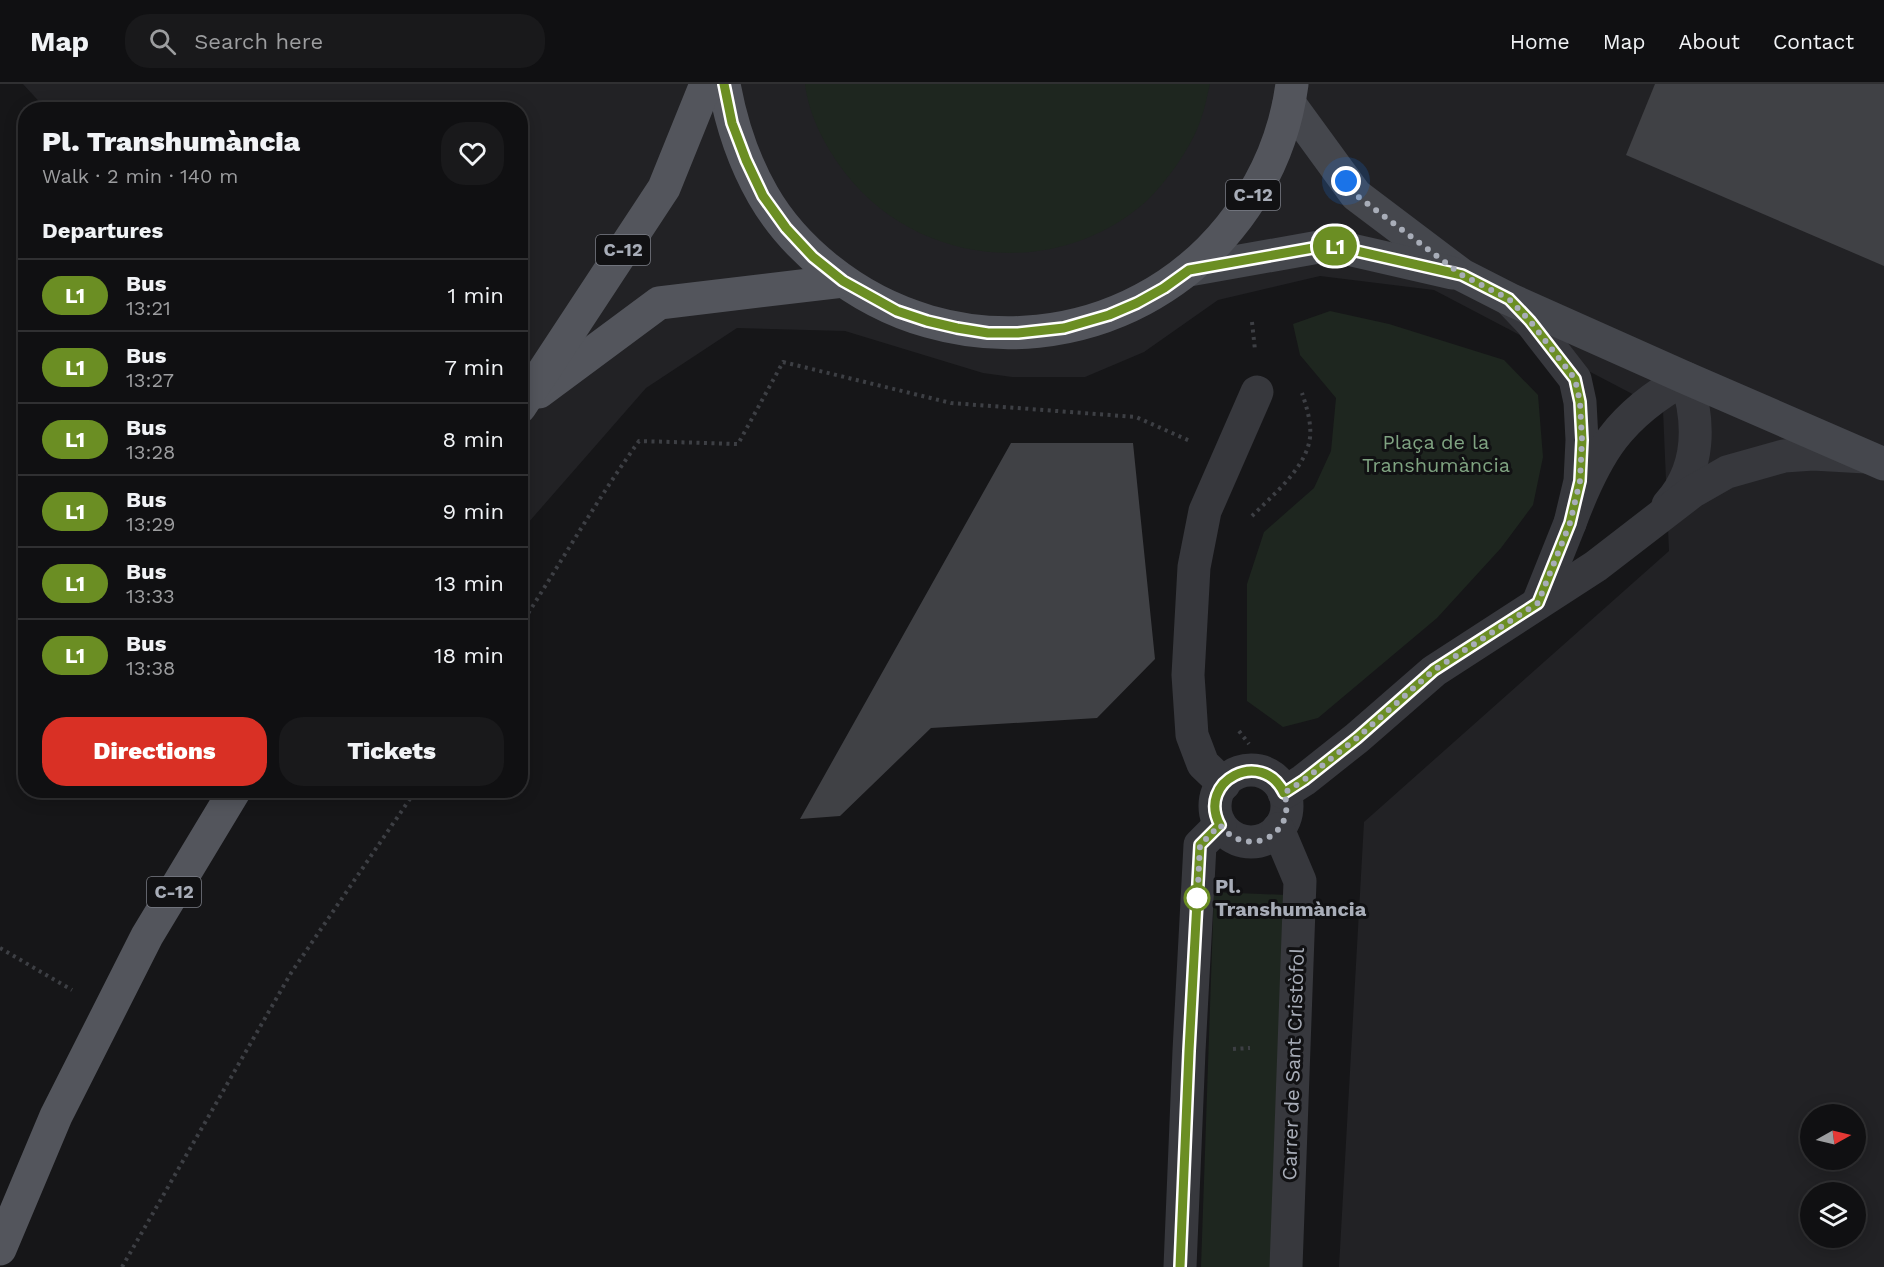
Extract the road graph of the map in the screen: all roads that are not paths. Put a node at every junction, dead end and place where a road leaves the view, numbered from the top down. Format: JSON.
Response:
{"nodes":[{"id":1,"x":706,"y":84,"type":"edge"},
{"id":2,"x":724,"y":84,"type":"edge"},
{"id":3,"x":1291,"y":94,"type":"edge"},
{"id":4,"x":1189,"y":270,"type":"junction"},
{"id":5,"x":1462,"y":275,"type":"junction"},
{"id":6,"x":843,"y":281,"type":"junction"},
{"id":7,"x":1509,"y":299,"type":"junction"},
{"id":8,"x":1686,"y":378,"type":"junction"},
{"id":9,"x":1257,"y":392,"type":"dead end"},
{"id":10,"x":528,"y":395,"type":"edge"},
{"id":11,"x":528,"y":401,"type":"edge"},
{"id":12,"x":1876,"y":460,"type":"edge"},
{"id":13,"x":1570,"y":523,"type":"junction"},
{"id":14,"x":1648,"y":525,"type":"junction"},
{"id":15,"x":1538,"y":603,"type":"junction"},
{"id":16,"x":1224,"y":784,"type":"junction"},
{"id":17,"x":1284,"y":793,"type":"junction"},
{"id":18,"x":230,"y":798,"type":"edge"},
{"id":19,"x":1220,"y":825,"type":"junction"},
{"id":20,"x":1278,"y":830,"type":"junction"},
{"id":21,"x":0,"y":1249,"type":"edge"},
{"id":22,"x":1180,"y":1267,"type":"edge"},
{"id":23,"x":1286,"y":1267,"type":"edge"}],
"edges":[{"from":1,"to":10,"type":"main road","number":"C-12"},
{"from":2,"to":6,"type":"main road","number":"C-12"},
{"from":3,"to":4,"type":"main road","number":"C-12"},
{"from":3,"to":5,"type":"street"},
{"from":4,"to":5,"type":"street"},
{"from":4,"to":6,"type":"main road","number":"C-12"},
{"from":5,"to":7,"type":"street"},
{"from":6,"to":11,"type":"main road","number":"C-12"},
{"from":7,"to":8,"type":"street"},
{"from":7,"to":13,"type":"street"},
{"from":8,"to":12,"type":"street"},
{"from":8,"to":13,"type":"street"},
{"from":8,"to":14,"type":"street"},
{"from":9,"to":16,"type":"street"},
{"from":12,"to":14,"type":"street"},
{"from":13,"to":15,"type":"street"},
{"from":14,"to":15,"type":"street"},
{"from":15,"to":17,"type":"street"},
{"from":16,"to":17,"type":"street"},
{"from":16,"to":19,"type":"street"},
{"from":17,"to":20,"type":"street"},
{"from":18,"to":21,"type":"main road","number":"C-12"},
{"from":19,"to":20,"type":"street"},
{"from":19,"to":22,"type":"street"},
{"from":20,"to":23,"type":"street","name":"Carrer de Sant Cristòfol"}]}
